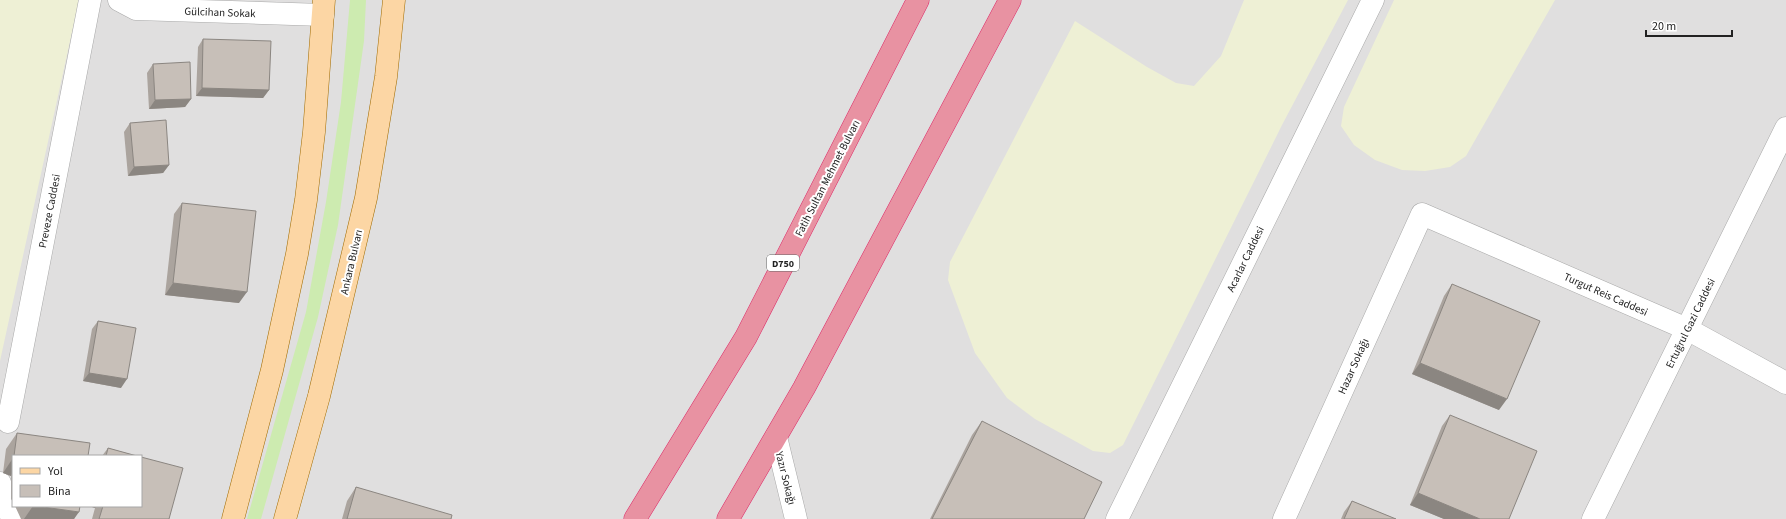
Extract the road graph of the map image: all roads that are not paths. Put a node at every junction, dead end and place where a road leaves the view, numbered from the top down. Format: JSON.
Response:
{"nodes":[{"id":1,"x":90,"y":0,"type":"edge"},
{"id":2,"x":119,"y":0,"type":"edge"},
{"id":3,"x":394,"y":0,"type":"edge"},
{"id":4,"x":918,"y":0,"type":"edge"},
{"id":5,"x":1010,"y":0,"type":"edge"},
{"id":6,"x":1373,"y":0,"type":"edge"},
{"id":7,"x":324,"y":7,"type":"edge"},
{"id":8,"x":1786,"y":128,"type":"edge"},
{"id":9,"x":1422,"y":214,"type":"joint"},
{"id":10,"x":1687,"y":329,"type":"junction"},
{"id":11,"x":1786,"y":383,"type":"edge"},
{"id":12,"x":8,"y":422,"type":"dead end"},
{"id":13,"x":776,"y":437,"type":"junction"},
{"id":14,"x":0,"y":483,"type":"edge"},
{"id":15,"x":1119,"y":515,"type":"edge"},
{"id":16,"x":12,"y":519,"type":"edge"},
{"id":17,"x":233,"y":519,"type":"edge"},
{"id":18,"x":285,"y":519,"type":"edge"},
{"id":19,"x":635,"y":519,"type":"edge"},
{"id":20,"x":728,"y":519,"type":"edge"},
{"id":21,"x":796,"y":519,"type":"edge"},
{"id":22,"x":1284,"y":519,"type":"edge"},
{"id":23,"x":1593,"y":519,"type":"edge"}],
"edges":[{"from":1,"to":12,"type":"street","name":"Preveze Caddesi"},
{"from":2,"to":7,"type":"street","name":"Gülcihan Sokak"},
{"from":3,"to":18,"type":"main road","name":"Ankara Bulvarı"},
{"from":4,"to":19,"type":"highway","name":"Fatih Sultan Mehmet Bulvarı","number":"D750"},
{"from":5,"to":13,"type":"highway"},
{"from":6,"to":15,"type":"street","name":"Acarlar Caddesi"},
{"from":7,"to":17,"type":"main road"},
{"from":8,"to":10,"type":"street","name":"Ertuğrul Gazi Caddesi"},
{"from":9,"to":10,"type":"street","name":"Turgut Reis Caddesi"},
{"from":9,"to":22,"type":"street","name":"Hazar Sokağı"},
{"from":10,"to":11,"type":"street","name":"Turgut Reis Caddesi"},
{"from":10,"to":23,"type":"street","name":"Ertuğrul Gazi Caddesi"},
{"from":13,"to":20,"type":"highway"},
{"from":13,"to":21,"type":"street","name":"Yazır Sokağı"},
{"from":14,"to":16,"type":"street"}]}
